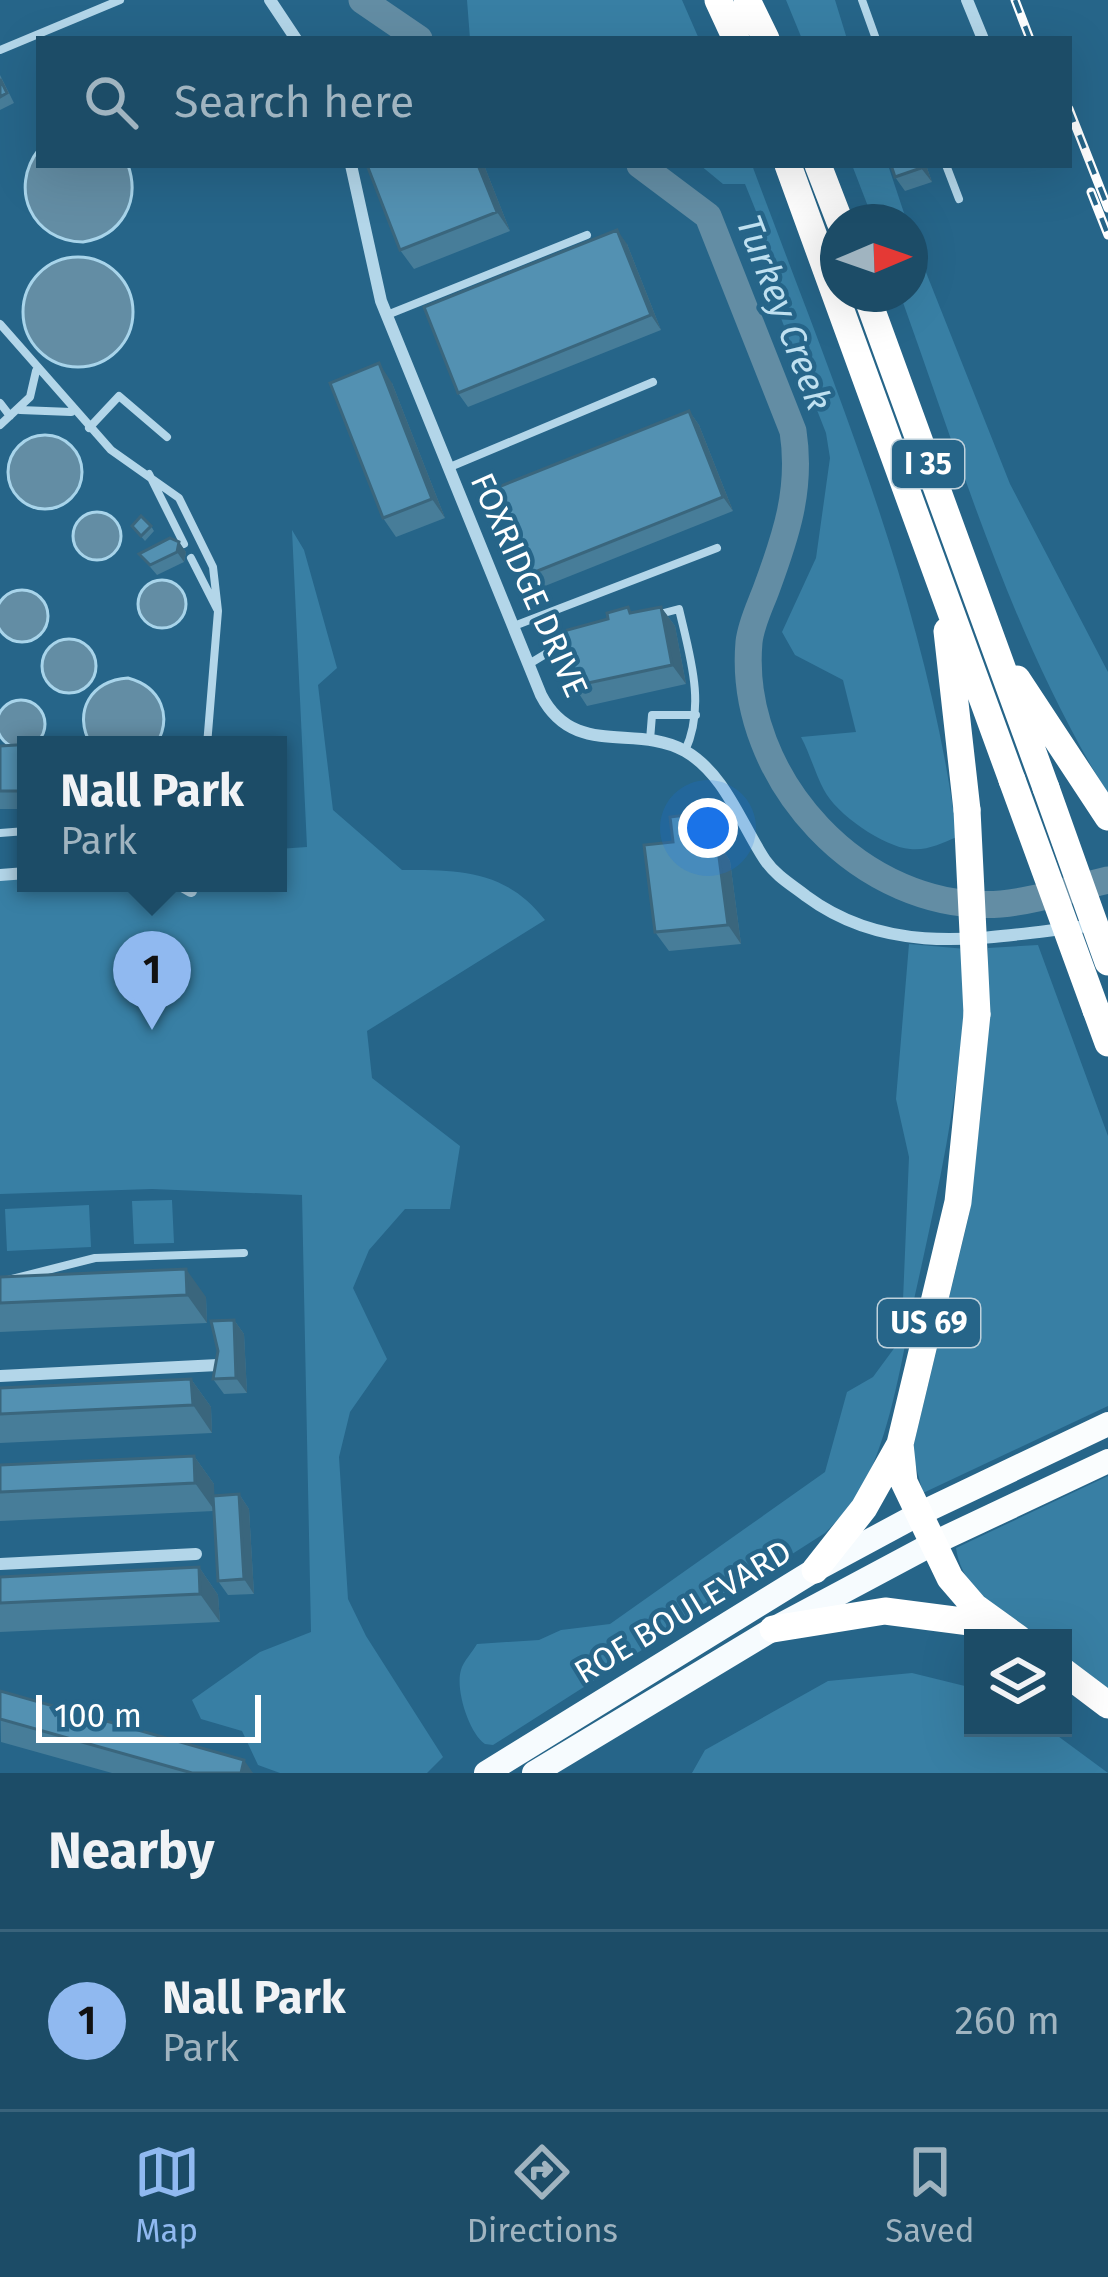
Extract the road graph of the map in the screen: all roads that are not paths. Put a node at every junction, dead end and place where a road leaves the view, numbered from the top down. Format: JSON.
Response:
{"nodes":[{"id":1,"x":120,"y":0,"type":"edge"},
{"id":2,"x":270,"y":0,"type":"edge"},
{"id":3,"x":718,"y":0,"type":"edge"},
{"id":4,"x":752,"y":0,"type":"edge"},
{"id":5,"x":862,"y":0,"type":"edge"},
{"id":6,"x":968,"y":0,"type":"edge"},
{"id":7,"x":294,"y":36,"type":"edge"},
{"id":8,"x":735,"y":36,"type":"edge"},
{"id":9,"x":766,"y":36,"type":"edge"},
{"id":10,"x":875,"y":36,"type":"edge"},
{"id":11,"x":982,"y":36,"type":"edge"},
{"id":12,"x":0,"y":50,"type":"edge"},
{"id":13,"x":352,"y":168,"type":"edge"},
{"id":14,"x":789,"y":168,"type":"edge"},
{"id":15,"x":819,"y":168,"type":"edge"},
{"id":16,"x":947,"y":168,"type":"edge"},
{"id":17,"x":959,"y":199,"type":"dead end"},
{"id":18,"x":832,"y":204,"type":"edge"},
{"id":19,"x":586,"y":236,"type":"edge"},
{"id":20,"x":872,"y":312,"type":"edge"},
{"id":21,"x":387,"y":315,"type":"junction"},
{"id":22,"x":0,"y":324,"type":"edge"},
{"id":23,"x":36,"y":370,"type":"junction"},
{"id":24,"x":653,"y":382,"type":"dead end"},
{"id":25,"x":0,"y":403,"type":"edge"},
{"id":26,"x":72,"y":412,"type":"junction"},
{"id":27,"x":15,"y":413,"type":"junction"},
{"id":28,"x":0,"y":425,"type":"edge"},
{"id":29,"x":89,"y":428,"type":"junction"},
{"id":30,"x":167,"y":437,"type":"dead end"},
{"id":31,"x":449,"y":468,"type":"junction"},
{"id":32,"x":148,"y":473,"type":"junction"},
{"id":33,"x":184,"y":544,"type":"edge"},
{"id":34,"x":717,"y":548,"type":"dead end"},
{"id":35,"x":191,"y":557,"type":"dead end"},
{"id":36,"x":943,"y":591,"type":"junction"},
{"id":37,"x":218,"y":610,"type":"junction"},
{"id":38,"x":642,"y":618,"type":"edge"},
{"id":39,"x":513,"y":627,"type":"junction"},
{"id":40,"x":585,"y":634,"type":"edge"},
{"id":41,"x":989,"y":635,"type":"junction"},
{"id":42,"x":528,"y":664,"type":"junction"},
{"id":43,"x":696,"y":715,"type":"junction"},
{"id":44,"x":208,"y":736,"type":"edge"},
{"id":45,"x":650,"y":740,"type":"junction"},
{"id":46,"x":685,"y":751,"type":"junction"},
{"id":47,"x":1108,"y":817,"type":"edge"},
{"id":48,"x":1108,"y":924,"type":"edge"},
{"id":49,"x":1108,"y":962,"type":"edge"},
{"id":50,"x":1108,"y":1043,"type":"edge"},
{"id":51,"x":244,"y":1253,"type":"dead end"},
{"id":52,"x":0,"y":1282,"type":"edge"},
{"id":53,"x":218,"y":1365,"type":"edge"},
{"id":54,"x":0,"y":1376,"type":"edge"},
{"id":55,"x":1108,"y":1424,"type":"edge"},
{"id":56,"x":901,"y":1444,"type":"junction"},
{"id":57,"x":1108,"y":1460,"type":"edge"},
{"id":58,"x":919,"y":1514,"type":"junction"},
{"id":59,"x":936,"y":1542,"type":"junction"},
{"id":60,"x":196,"y":1554,"type":"dead end"},
{"id":61,"x":0,"y":1564,"type":"edge"},
{"id":62,"x":814,"y":1570,"type":"junction"},
{"id":63,"x":773,"y":1629,"type":"junction"},
{"id":64,"x":993,"y":1629,"type":"edge"},
{"id":65,"x":1007,"y":1629,"type":"edge"},
{"id":66,"x":1072,"y":1678,"type":"edge"},
{"id":67,"x":1108,"y":1705,"type":"edge"},
{"id":68,"x":486,"y":1773,"type":"edge"},
{"id":69,"x":533,"y":1773,"type":"edge"}],
"edges":[{"from":1,"to":12,"type":"lane"},
{"from":2,"to":7,"type":"street"},
{"from":3,"to":8,"type":"highway"},
{"from":4,"to":9,"type":"highway"},
{"from":5,"to":10,"type":"lane"},
{"from":6,"to":11,"type":"street"},
{"from":13,"to":21,"type":"street","name":"FOXRIDGE DRIVE"},
{"from":14,"to":36,"type":"highway","number":"I 35"},
{"from":15,"to":18,"type":"highway"},
{"from":16,"to":17,"type":"lane"},
{"from":19,"to":21,"type":"lane"},
{"from":20,"to":41,"type":"highway","number":"I 35"},
{"from":21,"to":31,"type":"street","name":"FOXRIDGE DRIVE"},
{"from":22,"to":23,"type":"lane"},
{"from":23,"to":26,"type":"lane"},
{"from":23,"to":27,"type":"lane"},
{"from":24,"to":31,"type":"lane"},
{"from":25,"to":27,"type":"lane"},
{"from":26,"to":27,"type":"lane"},
{"from":26,"to":29,"type":"lane"},
{"from":27,"to":28,"type":"lane"},
{"from":29,"to":30,"type":"lane"},
{"from":29,"to":32,"type":"lane"},
{"from":31,"to":39,"type":"street","name":"FOXRIDGE DRIVE"},
{"from":32,"to":33,"type":"lane"},
{"from":32,"to":37,"type":"lane"},
{"from":34,"to":39,"type":"lane"},
{"from":35,"to":37,"type":"lane"},
{"from":36,"to":50,"type":"highway","number":"I 35","bridge":true},
{"from":36,"to":56,"type":"highway","number":"US 69","bridge":true},
{"from":37,"to":44,"type":"lane"},
{"from":38,"to":43,"type":"lane"},
{"from":39,"to":42,"type":"street","name":"FOXRIDGE DRIVE"},
{"from":40,"to":42,"type":"lane"},
{"from":41,"to":47,"type":"highway"},
{"from":41,"to":49,"type":"highway","number":"I 35","bridge":true},
{"from":42,"to":45,"type":"street","name":"FOXRIDGE DRIVE"},
{"from":43,"to":45,"type":"lane"},
{"from":43,"to":46,"type":"lane"},
{"from":45,"to":46,"type":"street","name":"FOXRIDGE DRIVE"},
{"from":46,"to":48,"type":"street","name":"FOXRIDGE DRIVE"},
{"from":51,"to":52,"type":"lane"},
{"from":53,"to":54,"type":"street"},
{"from":55,"to":58,"type":"highway"},
{"from":56,"to":58,"type":"highway","number":"US 69"},
{"from":56,"to":62,"type":"highway"},
{"from":57,"to":59,"type":"highway"},
{"from":58,"to":59,"type":"highway","number":"US 69"},
{"from":58,"to":62,"type":"main road","name":"ROE BOULEVARD"},
{"from":59,"to":63,"type":"main road","name":"ROE BOULEVARD"},
{"from":59,"to":65,"type":"highway"},
{"from":60,"to":61,"type":"street"},
{"from":62,"to":68,"type":"main road","name":"ROE BOULEVARD"},
{"from":63,"to":64,"type":"highway"},
{"from":63,"to":69,"type":"main road","name":"ROE BOULEVARD"},
{"from":66,"to":67,"type":"highway"}]}
